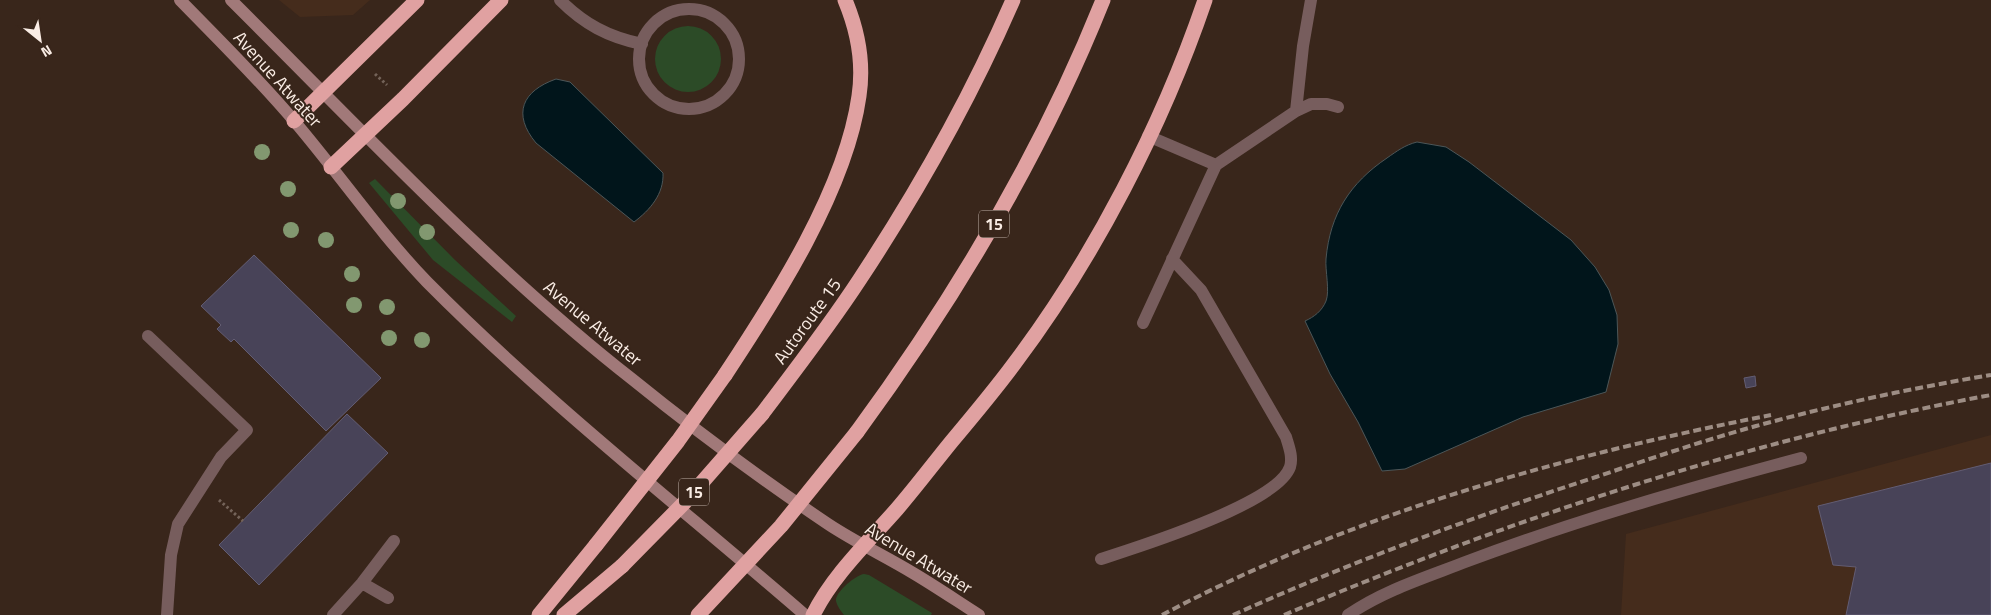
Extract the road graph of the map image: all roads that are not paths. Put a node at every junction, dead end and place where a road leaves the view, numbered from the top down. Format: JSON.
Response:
{"nodes":[{"id":1,"x":180,"y":0,"type":"edge"},
{"id":2,"x":230,"y":0,"type":"edge"},
{"id":3,"x":417,"y":0,"type":"edge"},
{"id":4,"x":501,"y":0,"type":"edge"},
{"id":5,"x":560,"y":0,"type":"edge"},
{"id":6,"x":845,"y":0,"type":"edge"},
{"id":7,"x":1012,"y":0,"type":"edge"},
{"id":8,"x":1103,"y":0,"type":"edge"},
{"id":9,"x":1205,"y":0,"type":"edge"},
{"id":10,"x":1311,"y":0,"type":"edge"},
{"id":11,"x":642,"y":44,"type":"junction"},
{"id":12,"x":323,"y":92,"type":"junction"},
{"id":13,"x":1338,"y":107,"type":"dead end"},
{"id":14,"x":1296,"y":111,"type":"junction"},
{"id":15,"x":294,"y":121,"type":"junction"},
{"id":16,"x":366,"y":135,"type":"junction"},
{"id":17,"x":1148,"y":136,"type":"junction"},
{"id":18,"x":1216,"y":165,"type":"junction"},
{"id":19,"x":331,"y":167,"type":"junction"},
{"id":20,"x":1172,"y":259,"type":"junction"},
{"id":21,"x":1143,"y":323,"type":"dead end"},
{"id":22,"x":148,"y":336,"type":"dead end"},
{"id":23,"x":1801,"y":458,"type":"dead end"},
{"id":24,"x":394,"y":541,"type":"dead end"},
{"id":25,"x":865,"y":545,"type":"junction"},
{"id":26,"x":1101,"y":559,"type":"dead end"},
{"id":27,"x":362,"y":583,"type":"junction"},
{"id":28,"x":388,"y":598,"type":"dead end"},
{"id":29,"x":167,"y":615,"type":"edge"},
{"id":30,"x":333,"y":615,"type":"edge"},
{"id":31,"x":539,"y":615,"type":"edge"},
{"id":32,"x":564,"y":615,"type":"edge"},
{"id":33,"x":698,"y":615,"type":"edge"},
{"id":34,"x":804,"y":615,"type":"edge"},
{"id":35,"x":813,"y":615,"type":"edge"},
{"id":36,"x":979,"y":615,"type":"edge"},
{"id":37,"x":1348,"y":615,"type":"edge"}],
"edges":[{"from":1,"to":15,"type":"main road","name":"Avenue Atwater"},
{"from":2,"to":12,"type":"main road","name":"Avenue Atwater"},
{"from":3,"to":12,"type":"highway"},
{"from":4,"to":16,"type":"highway"},
{"from":5,"to":11,"type":"lane"},
{"from":6,"to":31,"type":"highway","bridge":true},
{"from":7,"to":32,"type":"highway","name":"Autoroute 15","number":"15","bridge":true},
{"from":8,"to":33,"type":"highway","number":"15","bridge":true},
{"from":9,"to":17,"type":"highway"},
{"from":10,"to":14,"type":"lane"},
{"from":11,"to":11,"type":"lane"},
{"from":12,"to":15,"type":"highway"},
{"from":12,"to":16,"type":"main road","name":"Avenue Atwater"},
{"from":13,"to":14,"type":"lane"},
{"from":14,"to":18,"type":"lane"},
{"from":15,"to":19,"type":"main road","name":"Avenue Atwater"},
{"from":16,"to":19,"type":"highway"},
{"from":16,"to":25,"type":"main road","name":"Avenue Atwater"},
{"from":17,"to":18,"type":"lane"},
{"from":17,"to":25,"type":"highway"},
{"from":18,"to":20,"type":"lane"},
{"from":19,"to":34,"type":"main road","name":"Avenue Atwater"},
{"from":20,"to":21,"type":"lane"},
{"from":20,"to":26,"type":"lane"},
{"from":22,"to":29,"type":"lane"},
{"from":23,"to":37,"type":"lane"},
{"from":24,"to":27,"type":"lane"},
{"from":25,"to":35,"type":"highway"},
{"from":25,"to":36,"type":"main road","name":"Avenue Atwater"},
{"from":27,"to":28,"type":"lane"},
{"from":27,"to":30,"type":"lane"}]}
